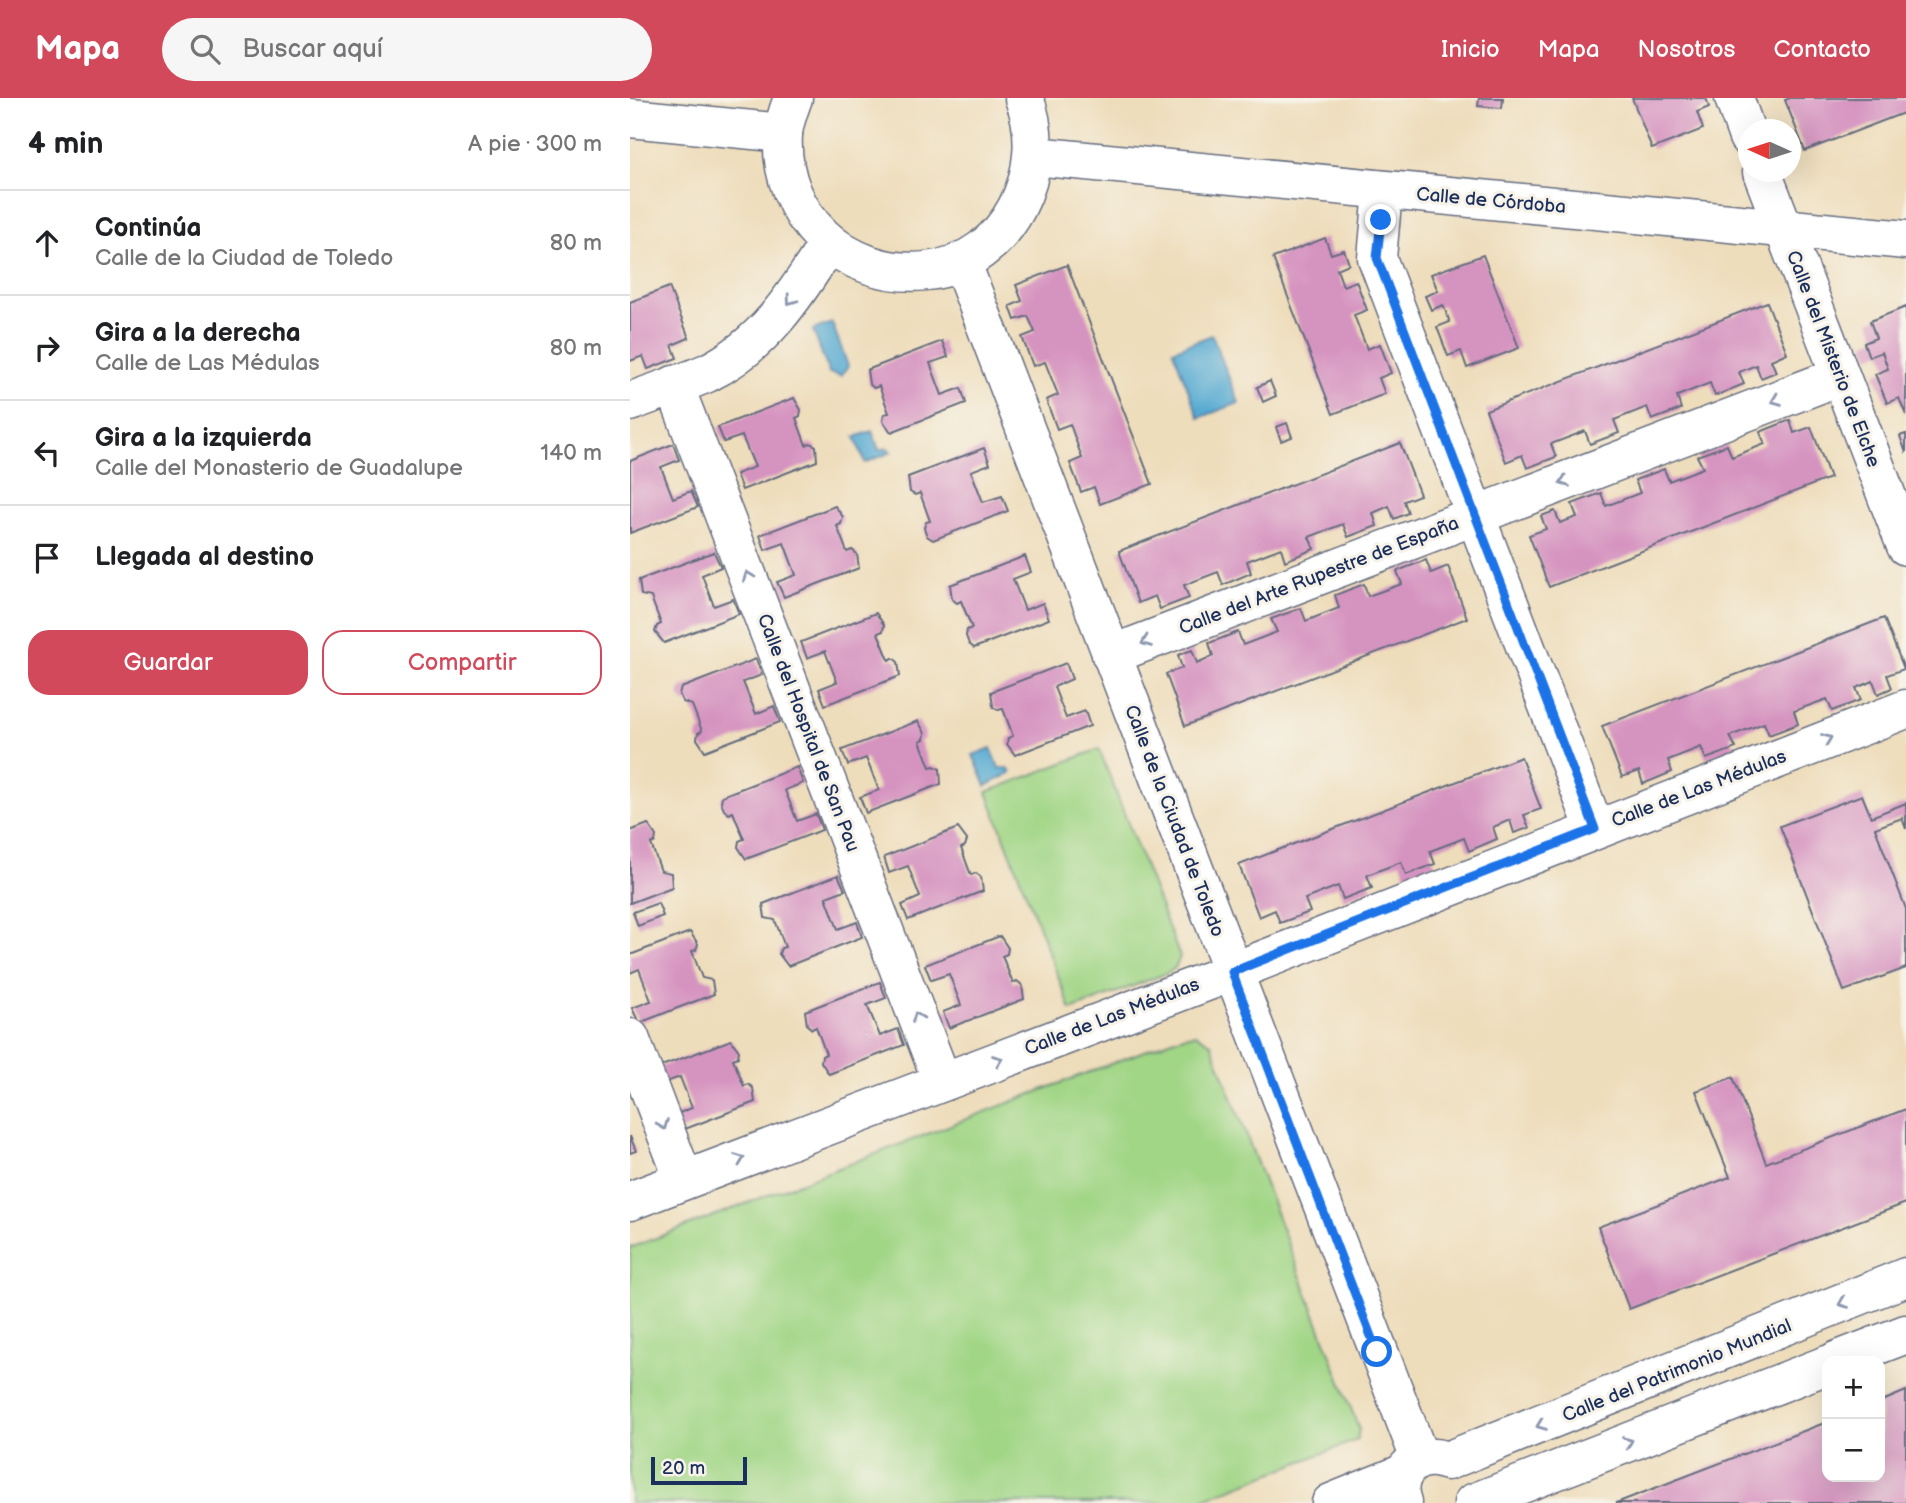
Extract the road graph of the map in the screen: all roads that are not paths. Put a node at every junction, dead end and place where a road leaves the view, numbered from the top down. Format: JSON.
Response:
{"nodes":[{"id":1,"x":1024,"y":98,"type":"edge"},
{"id":2,"x":1734,"y":98,"type":"edge"},
{"id":3,"x":788,"y":115,"type":"edge"},
{"id":4,"x":630,"y":118,"type":"edge"},
{"id":5,"x":1742,"y":119,"type":"edge"},
{"id":6,"x":1034,"y":156,"type":"junction"},
{"id":7,"x":1766,"y":182,"type":"edge"},
{"id":8,"x":1382,"y":191,"type":"junction"},
{"id":9,"x":1783,"y":229,"type":"junction"},
{"id":10,"x":1906,"y":240,"type":"edge"},
{"id":11,"x":828,"y":244,"type":"junction"},
{"id":12,"x":961,"y":261,"type":"junction"},
{"id":13,"x":1840,"y":376,"type":"junction"},
{"id":14,"x":674,"y":385,"type":"junction"},
{"id":15,"x":630,"y":402,"type":"edge"},
{"id":16,"x":1476,"y":516,"type":"junction"},
{"id":17,"x":1906,"y":546,"type":"edge"},
{"id":18,"x":1111,"y":655,"type":"junction"},
{"id":19,"x":1906,"y":709,"type":"edge"},
{"id":20,"x":1595,"y":829,"type":"junction"},
{"id":21,"x":1232,"y":972,"type":"junction"},
{"id":22,"x":630,"y":1038,"type":"edge"},
{"id":23,"x":942,"y":1081,"type":"junction"},
{"id":24,"x":684,"y":1180,"type":"junction"},
{"id":25,"x":630,"y":1201,"type":"edge"},
{"id":26,"x":1906,"y":1277,"type":"edge"},
{"id":27,"x":1906,"y":1334,"type":"edge"},
{"id":28,"x":1849,"y":1356,"type":"edge"},
{"id":29,"x":1822,"y":1366,"type":"edge"},
{"id":30,"x":1418,"y":1474,"type":"edge"},
{"id":31,"x":1331,"y":1503,"type":"edge"},
{"id":32,"x":1459,"y":1503,"type":"edge"},
{"id":33,"x":1473,"y":1503,"type":"edge"}],
"edges":[{"from":1,"to":6,"type":"street"},
{"from":2,"to":5,"type":"street"},
{"from":3,"to":4,"type":"street"},
{"from":3,"to":11,"type":"street"},
{"from":6,"to":8,"type":"street","name":"Calle de Córdoba"},
{"from":6,"to":12,"type":"street"},
{"from":7,"to":9,"type":"street","name":"Calle del Misterio de Elche"},
{"from":8,"to":9,"type":"street","name":"Calle de Córdoba"},
{"from":8,"to":16,"type":"street"},
{"from":9,"to":10,"type":"street","name":"Calle de Córdoba"},
{"from":9,"to":13,"type":"street","name":"Calle del Misterio de Elche"},
{"from":11,"to":12,"type":"street"},
{"from":11,"to":14,"type":"street","one_way":true},
{"from":12,"to":18,"type":"street","name":"Calle de la Ciudad de Toledo"},
{"from":13,"to":16,"type":"street","name":"Calle del Arte Rupestre de España","one_way":true},
{"from":13,"to":17,"type":"street","name":"Calle del Misterio de Elche"},
{"from":14,"to":15,"type":"street"},
{"from":23,"to":14,"type":"street","name":"Calle del Hospital de San Pau","one_way":true},
{"from":16,"to":18,"type":"street","name":"Calle del Arte Rupestre de España","one_way":true},
{"from":16,"to":20,"type":"street"},
{"from":18,"to":21,"type":"street","name":"Calle de la Ciudad de Toledo"},
{"from":20,"to":19,"type":"street","name":"Calle de Las Médulas","one_way":true},
{"from":20,"to":21,"type":"street","name":"Calle de Las Médulas"},
{"from":23,"to":21,"type":"street","name":"Calle de Las Médulas","one_way":true},
{"from":21,"to":30,"type":"street","name":"Calle de la Ciudad de Toledo"},
{"from":22,"to":24,"type":"street","one_way":true},
{"from":24,"to":23,"type":"street","name":"Calle de Las Médulas","one_way":true},
{"from":24,"to":25,"type":"street","name":"Calle de Las Médulas"},
{"from":26,"to":30,"type":"street","name":"Calle del Patrimonio Mundial","one_way":true},
{"from":27,"to":28,"type":"street"},
{"from":33,"to":29,"type":"street","one_way":true},
{"from":30,"to":31,"type":"street","name":"Calle del Patrimonio Mundial"},
{"from":30,"to":32,"type":"street","name":"Calle de la Ciudad de Toledo"}]}
